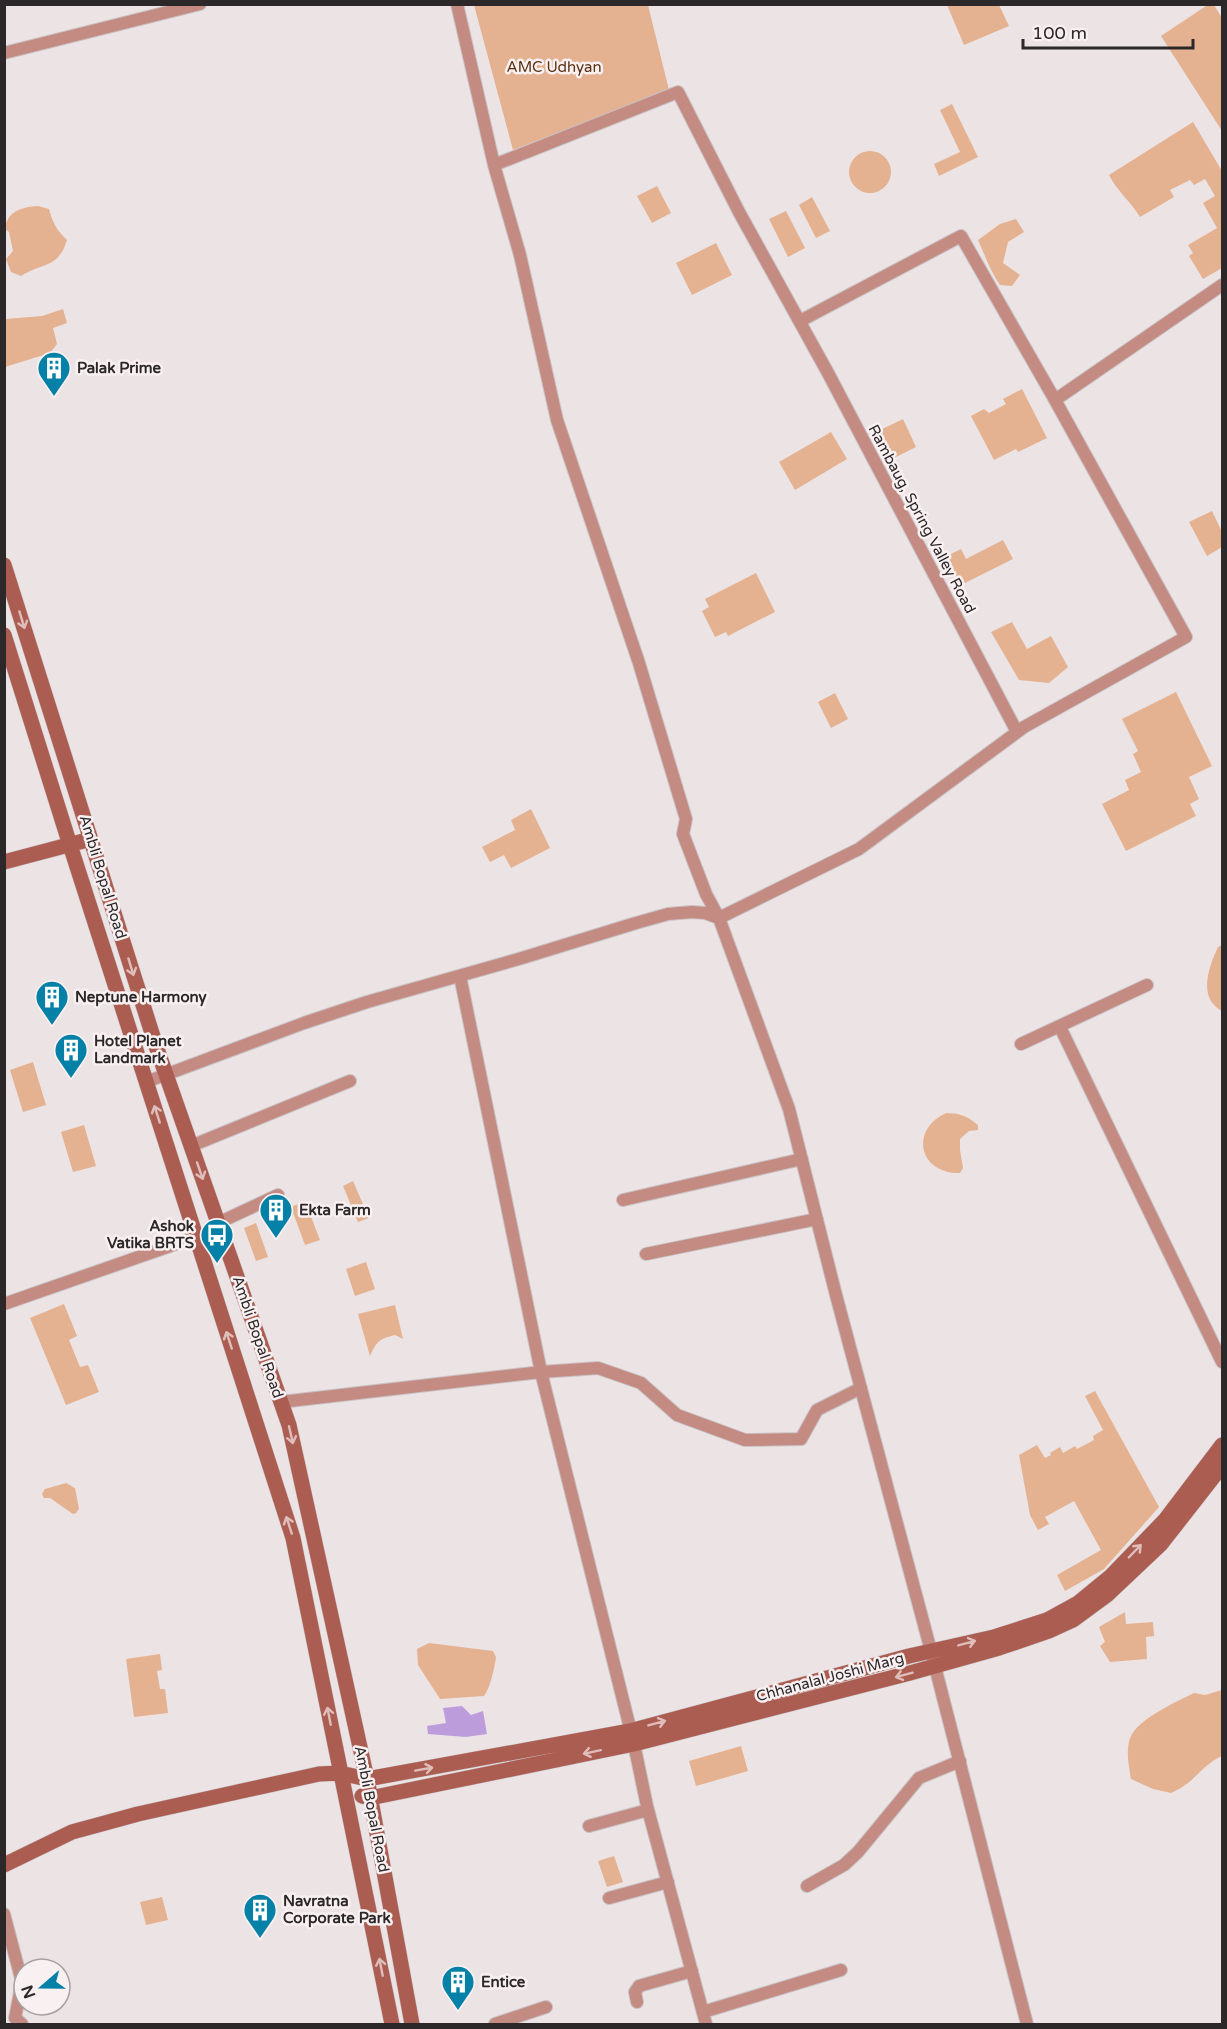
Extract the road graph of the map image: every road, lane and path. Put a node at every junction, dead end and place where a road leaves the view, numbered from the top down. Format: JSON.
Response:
{"nodes":[{"id":1,"x":457,"y":4,"type":"edge"},
{"id":2,"x":191,"y":6,"type":"edge"},
{"id":3,"x":4,"y":53,"type":"edge"},
{"id":4,"x":494,"y":165,"type":"junction"},
{"id":5,"x":1222,"y":285,"type":"edge"},
{"id":6,"x":800,"y":321,"type":"junction"},
{"id":7,"x":1055,"y":400,"type":"junction"},
{"id":8,"x":4,"y":565,"type":"edge"},
{"id":9,"x":4,"y":635,"type":"edge"},
{"id":10,"x":1017,"y":732,"type":"junction"},
{"id":11,"x":91,"y":838,"type":"junction"},
{"id":12,"x":70,"y":845,"type":"junction"},
{"id":13,"x":4,"y":862,"type":"edge"},
{"id":14,"x":719,"y":918,"type":"junction"},
{"id":15,"x":460,"y":976,"type":"junction"},
{"id":16,"x":1147,"y":985,"type":"dead end"},
{"id":17,"x":1060,"y":1027,"type":"junction"},
{"id":18,"x":1021,"y":1044,"type":"dead end"},
{"id":19,"x":166,"y":1074,"type":"junction"},
{"id":20,"x":350,"y":1081,"type":"dead end"},
{"id":21,"x":146,"y":1082,"type":"junction"},
{"id":22,"x":191,"y":1146,"type":"junction"},
{"id":23,"x":802,"y":1160,"type":"junction"},
{"id":24,"x":278,"y":1195,"type":"dead end"},
{"id":25,"x":623,"y":1200,"type":"dead end"},
{"id":26,"x":817,"y":1219,"type":"junction"},
{"id":27,"x":218,"y":1223,"type":"junction"},
{"id":28,"x":196,"y":1237,"type":"junction"},
{"id":29,"x":646,"y":1254,"type":"dead end"},
{"id":30,"x":4,"y":1304,"type":"edge"},
{"id":31,"x":1222,"y":1362,"type":"edge"},
{"id":32,"x":541,"y":1372,"type":"junction"},
{"id":33,"x":861,"y":1388,"type":"junction"},
{"id":34,"x":281,"y":1402,"type":"junction"},
{"id":35,"x":1222,"y":1445,"type":"edge"},
{"id":36,"x":1222,"y":1466,"type":"edge"},
{"id":37,"x":1070,"y":1615,"type":"junction"},
{"id":38,"x":933,"y":1659,"type":"junction"},
{"id":39,"x":632,"y":1737,"type":"junction"},
{"id":40,"x":960,"y":1761,"type":"junction"},
{"id":41,"x":340,"y":1773,"type":"junction"},
{"id":42,"x":319,"y":1774,"type":"junction"},
{"id":43,"x":367,"y":1779,"type":"junction"},
{"id":44,"x":345,"y":1792,"type":"junction"},
{"id":45,"x":370,"y":1798,"type":"junction"},
{"id":46,"x":648,"y":1810,"type":"junction"},
{"id":47,"x":589,"y":1826,"type":"dead end"},
{"id":48,"x":4,"y":1865,"type":"edge"},
{"id":49,"x":668,"y":1882,"type":"junction"},
{"id":50,"x":807,"y":1886,"type":"dead end"},
{"id":51,"x":609,"y":1898,"type":"dead end"},
{"id":52,"x":4,"y":1914,"type":"edge"},
{"id":53,"x":841,"y":1970,"type":"dead end"},
{"id":54,"x":692,"y":1971,"type":"junction"},
{"id":55,"x":637,"y":2002,"type":"dead end"},
{"id":56,"x":546,"y":2007,"type":"dead end"},
{"id":57,"x":705,"y":2018,"type":"edge"},
{"id":58,"x":22,"y":2025,"type":"edge"},
{"id":59,"x":392,"y":2025,"type":"edge"},
{"id":60,"x":412,"y":2025,"type":"edge"},
{"id":61,"x":495,"y":2025,"type":"edge"},
{"id":62,"x":1027,"y":2025,"type":"edge"}],
"edges":[{"from":1,"to":4,"type":"street"},
{"from":2,"to":3,"type":"street"},
{"from":4,"to":6,"type":"street","name":"Rambaug, Spring Valley Road"},
{"from":4,"to":14,"type":"street"},
{"from":5,"to":7,"type":"street"},
{"from":6,"to":7,"type":"street"},
{"from":6,"to":10,"type":"street","name":"Rambaug, Spring Valley Road"},
{"from":7,"to":10,"type":"street"},
{"from":8,"to":11,"type":"street","name":"Ambli Bopal Road","one_way":true},
{"from":9,"to":12,"type":"street","name":"Ambli Bopal Road"},
{"from":10,"to":14,"type":"street"},
{"from":11,"to":12,"type":"street"},
{"from":11,"to":19,"type":"street","name":"Ambli Bopal Road","one_way":true},
{"from":12,"to":13,"type":"street"},
{"from":12,"to":21,"type":"street","name":"Ambli Bopal Road"},
{"from":14,"to":15,"type":"street"},
{"from":14,"to":23,"type":"street"},
{"from":15,"to":19,"type":"street"},
{"from":15,"to":32,"type":"street"},
{"from":16,"to":17,"type":"street"},
{"from":17,"to":18,"type":"street"},
{"from":17,"to":31,"type":"street"},
{"from":19,"to":21,"type":"street"},
{"from":19,"to":22,"type":"street","name":"Ambli Bopal Road"},
{"from":20,"to":22,"type":"street"},
{"from":28,"to":21,"type":"street","name":"Ambli Bopal Road","one_way":true},
{"from":22,"to":27,"type":"street","name":"Ambli Bopal Road","one_way":true},
{"from":23,"to":25,"type":"street"},
{"from":23,"to":26,"type":"street"},
{"from":24,"to":27,"type":"street"},
{"from":26,"to":29,"type":"street"},
{"from":26,"to":33,"type":"street"},
{"from":27,"to":34,"type":"street","name":"Ambli Bopal Road"},
{"from":28,"to":30,"type":"street"},
{"from":41,"to":28,"type":"street","name":"Ambli Bopal Road","one_way":true},
{"from":32,"to":33,"type":"street"},
{"from":32,"to":34,"type":"street"},
{"from":32,"to":39,"type":"street"},
{"from":33,"to":38,"type":"street"},
{"from":34,"to":43,"type":"street","name":"Ambli Bopal Road","one_way":true},
{"from":37,"to":35,"type":"street","name":"Chhanalal Joshi Marg","one_way":true},
{"from":36,"to":37,"type":"street","name":"Chhanalal Joshi Marg"},
{"from":37,"to":38,"type":"street","name":"Chhanalal Joshi Marg"},
{"from":38,"to":39,"type":"street","name":"Chhanalal Joshi Marg"},
{"from":38,"to":40,"type":"street"},
{"from":43,"to":39,"type":"street","name":"Chhanalal Joshi Marg","one_way":true},
{"from":39,"to":45,"type":"street","name":"Chhanalal Joshi Marg","one_way":true},
{"from":39,"to":46,"type":"street"},
{"from":40,"to":50,"type":"street"},
{"from":40,"to":62,"type":"street"},
{"from":41,"to":42,"type":"street"},
{"from":41,"to":43,"type":"street"},
{"from":41,"to":44,"type":"street","name":"Ambli Bopal Road"},
{"from":42,"to":44,"type":"street"},
{"from":42,"to":48,"type":"street"},
{"from":43,"to":45,"type":"street","name":"Ambli Bopal Road"},
{"from":44,"to":45,"type":"street"},
{"from":59,"to":44,"type":"street","name":"Ambli Bopal Road","one_way":true},
{"from":45,"to":60,"type":"street","name":"Ambli Bopal Road"},
{"from":46,"to":47,"type":"street"},
{"from":46,"to":49,"type":"street"},
{"from":49,"to":51,"type":"street"},
{"from":49,"to":54,"type":"street"},
{"from":52,"to":58,"type":"street"},
{"from":53,"to":57,"type":"street"},
{"from":54,"to":55,"type":"street"},
{"from":54,"to":57,"type":"street"},
{"from":56,"to":61,"type":"street"}]}
